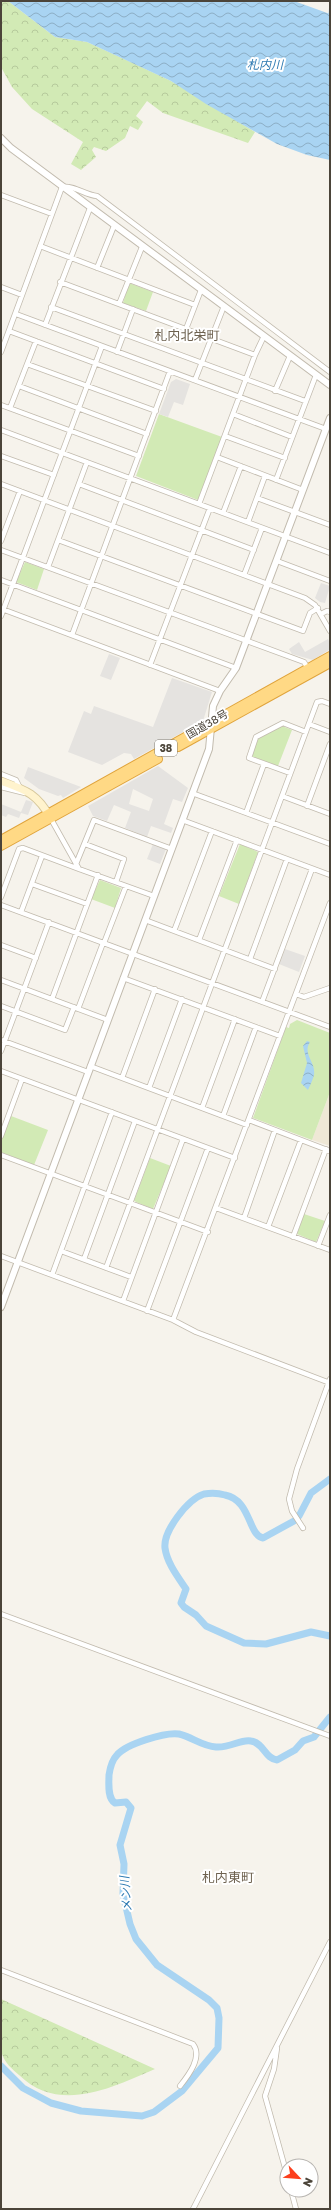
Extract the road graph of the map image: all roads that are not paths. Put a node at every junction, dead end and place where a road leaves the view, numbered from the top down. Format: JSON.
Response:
{"nodes":[{"id":1,"x":1,"y":138,"type":"edge"},
{"id":2,"x":62,"y":187,"type":"junction"},
{"id":3,"x":1,"y":195,"type":"edge"},
{"id":4,"x":90,"y":208,"type":"junction"},
{"id":5,"x":52,"y":214,"type":"junction"},
{"id":6,"x":114,"y":226,"type":"junction"},
{"id":7,"x":40,"y":246,"type":"junction"},
{"id":8,"x":142,"y":247,"type":"junction"},
{"id":9,"x":70,"y":258,"type":"junction"},
{"id":10,"x":97,"y":268,"type":"junction"},
{"id":11,"x":128,"y":280,"type":"junction"},
{"id":12,"x":60,"y":282,"type":"junction"},
{"id":13,"x":1,"y":287,"type":"edge"},
{"id":14,"x":201,"y":290,"type":"junction"},
{"id":15,"x":22,"y":294,"type":"junction"},
{"id":16,"x":119,"y":304,"type":"junction"},
{"id":17,"x":195,"y":305,"type":"junction"},
{"id":18,"x":224,"y":306,"type":"junction"},
{"id":19,"x":51,"y":307,"type":"junction"},
{"id":20,"x":133,"y":309,"type":"junction"},
{"id":21,"x":16,"y":314,"type":"junction"},
{"id":22,"x":45,"y":325,"type":"junction"},
{"id":23,"x":186,"y":329,"type":"junction"},
{"id":24,"x":9,"y":331,"type":"junction"},
{"id":25,"x":123,"y":334,"type":"junction"},
{"id":26,"x":264,"y":336,"type":"junction"},
{"id":27,"x":211,"y":338,"type":"junction"},
{"id":28,"x":36,"y":341,"type":"junction"},
{"id":29,"x":102,"y":346,"type":"junction"},
{"id":30,"x":1,"y":352,"type":"edge"},
{"id":31,"x":117,"y":352,"type":"junction"},
{"id":32,"x":255,"y":355,"type":"junction"},
{"id":33,"x":290,"y":356,"type":"junction"},
{"id":34,"x":95,"y":363,"type":"junction"},
{"id":35,"x":201,"y":363,"type":"junction"},
{"id":36,"x":27,"y":364,"type":"junction"},
{"id":37,"x":170,"y":371,"type":"junction"},
{"id":38,"x":330,"y":372,"type":"edge"},
{"id":39,"x":316,"y":375,"type":"junction"},
{"id":40,"x":195,"y":380,"type":"junction"},
{"id":41,"x":246,"y":380,"type":"junction"},
{"id":42,"x":330,"y":385,"type":"edge"},
{"id":43,"x":19,"y":386,"type":"junction"},
{"id":44,"x":87,"y":386,"type":"junction"},
{"id":45,"x":164,"y":389,"type":"junction"},
{"id":46,"x":275,"y":391,"type":"junction"},
{"id":47,"x":239,"y":397,"type":"junction"},
{"id":48,"x":305,"y":401,"type":"junction"},
{"id":49,"x":1,"y":405,"type":"edge"},
{"id":50,"x":10,"y":408,"type":"junction"},
{"id":51,"x":78,"y":408,"type":"junction"},
{"id":52,"x":156,"y":411,"type":"junction"},
{"id":53,"x":232,"y":414,"type":"junction"},
{"id":54,"x":330,"y":418,"type":"edge"},
{"id":55,"x":299,"y":419,"type":"junction"},
{"id":56,"x":326,"y":429,"type":"junction"},
{"id":57,"x":1,"y":430,"type":"edge"},
{"id":58,"x":70,"y":430,"type":"junction"},
{"id":59,"x":147,"y":434,"type":"junction"},
{"id":60,"x":225,"y":436,"type":"junction"},
{"id":61,"x":292,"y":437,"type":"junction"},
{"id":62,"x":62,"y":453,"type":"junction"},
{"id":63,"x":1,"y":456,"type":"edge"},
{"id":64,"x":139,"y":456,"type":"junction"},
{"id":65,"x":217,"y":457,"type":"junction"},
{"id":66,"x":285,"y":458,"type":"junction"},
{"id":67,"x":87,"y":462,"type":"junction"},
{"id":68,"x":241,"y":466,"type":"junction"},
{"id":69,"x":54,"y":475,"type":"junction"},
{"id":70,"x":265,"y":476,"type":"junction"},
{"id":71,"x":130,"y":479,"type":"junction"},
{"id":72,"x":276,"y":480,"type":"junction"},
{"id":73,"x":1,"y":484,"type":"edge"},
{"id":74,"x":79,"y":484,"type":"junction"},
{"id":75,"x":303,"y":490,"type":"junction"},
{"id":76,"x":20,"y":491,"type":"junction"},
{"id":77,"x":257,"y":498,"type":"junction"},
{"id":78,"x":44,"y":500,"type":"junction"},
{"id":79,"x":122,"y":500,"type":"junction"},
{"id":80,"x":199,"y":504,"type":"junction"},
{"id":81,"x":210,"y":508,"type":"junction"},
{"id":82,"x":69,"y":510,"type":"junction"},
{"id":83,"x":295,"y":512,"type":"junction"},
{"id":84,"x":223,"y":513,"type":"junction"},
{"id":85,"x":248,"y":522,"type":"junction"},
{"id":86,"x":113,"y":525,"type":"junction"},
{"id":87,"x":330,"y":525,"type":"edge"},
{"id":88,"x":262,"y":528,"type":"junction"},
{"id":89,"x":201,"y":530,"type":"junction"},
{"id":90,"x":286,"y":537,"type":"junction"},
{"id":91,"x":58,"y":540,"type":"junction"},
{"id":92,"x":1,"y":541,"type":"edge"},
{"id":93,"x":1,"y":550,"type":"edge"},
{"id":94,"x":254,"y":550,"type":"junction"},
{"id":95,"x":330,"y":553,"type":"edge"},
{"id":96,"x":192,"y":555,"type":"junction"},
{"id":97,"x":101,"y":556,"type":"junction"},
{"id":98,"x":23,"y":558,"type":"junction"},
{"id":99,"x":277,"y":561,"type":"junction"},
{"id":100,"x":48,"y":567,"type":"junction"},
{"id":101,"x":244,"y":575,"type":"junction"},
{"id":102,"x":1,"y":580,"type":"edge"},
{"id":103,"x":330,"y":581,"type":"edge"},
{"id":104,"x":13,"y":584,"type":"junction"},
{"id":105,"x":91,"y":584,"type":"junction"},
{"id":106,"x":268,"y":584,"type":"junction"},
{"id":107,"x":180,"y":586,"type":"junction"},
{"id":108,"x":318,"y":608,"type":"junction"},
{"id":109,"x":2,"y":609,"type":"edge"},
{"id":110,"x":81,"y":610,"type":"junction"},
{"id":111,"x":330,"y":612,"type":"edge"},
{"id":112,"x":170,"y":613,"type":"junction"},
{"id":113,"x":257,"y":614,"type":"junction"},
{"id":114,"x":321,"y":614,"type":"junction"},
{"id":115,"x":1,"y":616,"type":"edge"},
{"id":116,"x":330,"y":631,"type":"edge"},
{"id":117,"x":72,"y":635,"type":"junction"},
{"id":118,"x":160,"y":639,"type":"junction"},
{"id":119,"x":247,"y":641,"type":"junction"},
{"id":120,"x":330,"y":656,"type":"edge"},
{"id":121,"x":330,"y":663,"type":"edge"},
{"id":122,"x":150,"y":665,"type":"junction"},
{"id":123,"x":236,"y":668,"type":"junction"},
{"id":124,"x":309,"y":671,"type":"junction"},
{"id":125,"x":220,"y":692,"type":"junction"},
{"id":126,"x":330,"y":704,"type":"edge"},
{"id":127,"x":211,"y":724,"type":"junction"},
{"id":128,"x":309,"y":724,"type":"junction"},
{"id":129,"x":306,"y":732,"type":"junction"},
{"id":130,"x":330,"y":732,"type":"edge"},
{"id":131,"x":330,"y":744,"type":"edge"},
{"id":132,"x":264,"y":764,"type":"junction"},
{"id":133,"x":290,"y":773,"type":"junction"},
{"id":134,"x":1,"y":774,"type":"edge"},
{"id":135,"x":1,"y":780,"type":"edge"},
{"id":136,"x":1,"y":787,"type":"edge"},
{"id":137,"x":20,"y":788,"type":"junction"},
{"id":138,"x":31,"y":793,"type":"junction"},
{"id":139,"x":192,"y":793,"type":"junction"},
{"id":140,"x":282,"y":796,"type":"junction"},
{"id":141,"x":307,"y":806,"type":"junction"},
{"id":142,"x":246,"y":813,"type":"junction"},
{"id":143,"x":330,"y":814,"type":"edge"},
{"id":144,"x":50,"y":816,"type":"junction"},
{"id":145,"x":182,"y":820,"type":"junction"},
{"id":146,"x":272,"y":822,"type":"junction"},
{"id":147,"x":212,"y":830,"type":"junction"},
{"id":148,"x":1,"y":840,"type":"edge"},
{"id":149,"x":237,"y":840,"type":"junction"},
{"id":150,"x":85,"y":844,"type":"junction"},
{"id":151,"x":330,"y":844,"type":"edge"},
{"id":152,"x":1,"y":846,"type":"edge"},
{"id":153,"x":172,"y":848,"type":"junction"},
{"id":154,"x":262,"y":850,"type":"junction"},
{"id":155,"x":42,"y":856,"type":"junction"},
{"id":156,"x":287,"y":859,"type":"junction"},
{"id":157,"x":76,"y":864,"type":"junction"},
{"id":158,"x":312,"y":868,"type":"junction"},
{"id":159,"x":79,"y":869,"type":"junction"},
{"id":160,"x":330,"y":875,"type":"edge"},
{"id":161,"x":98,"y":876,"type":"junction"},
{"id":162,"x":116,"y":882,"type":"junction"},
{"id":163,"x":32,"y":884,"type":"junction"},
{"id":164,"x":126,"y":886,"type":"junction"},
{"id":165,"x":154,"y":896,"type":"junction"},
{"id":166,"x":1,"y":898,"type":"edge"},
{"id":167,"x":87,"y":904,"type":"junction"},
{"id":168,"x":330,"y":904,"type":"edge"},
{"id":169,"x":1,"y":905,"type":"edge"},
{"id":170,"x":21,"y":912,"type":"junction"},
{"id":171,"x":145,"y":920,"type":"junction"},
{"id":172,"x":49,"y":922,"type":"junction"},
{"id":173,"x":174,"y":931,"type":"junction"},
{"id":174,"x":76,"y":932,"type":"junction"},
{"id":175,"x":199,"y":940,"type":"junction"},
{"id":176,"x":104,"y":943,"type":"junction"},
{"id":177,"x":1,"y":945,"type":"edge"},
{"id":178,"x":225,"y":950,"type":"junction"},
{"id":179,"x":132,"y":954,"type":"junction"},
{"id":180,"x":36,"y":958,"type":"junction"},
{"id":181,"x":250,"y":959,"type":"junction"},
{"id":182,"x":275,"y":968,"type":"junction"},
{"id":183,"x":123,"y":978,"type":"junction"},
{"id":184,"x":1,"y":980,"type":"edge"},
{"id":185,"x":212,"y":983,"type":"junction"},
{"id":186,"x":330,"y":988,"type":"edge"},
{"id":187,"x":24,"y":989,"type":"junction"},
{"id":188,"x":155,"y":989,"type":"junction"},
{"id":189,"x":296,"y":994,"type":"junction"},
{"id":190,"x":52,"y":999,"type":"junction"},
{"id":191,"x":182,"y":999,"type":"junction"},
{"id":192,"x":262,"y":1002,"type":"junction"},
{"id":193,"x":1,"y":1006,"type":"edge"},
{"id":194,"x":203,"y":1007,"type":"junction"},
{"id":195,"x":76,"y":1008,"type":"junction"},
{"id":196,"x":16,"y":1012,"type":"junction"},
{"id":197,"x":289,"y":1012,"type":"junction"},
{"id":198,"x":235,"y":1019,"type":"junction"},
{"id":199,"x":108,"y":1020,"type":"junction"},
{"id":200,"x":256,"y":1027,"type":"junction"},
{"id":201,"x":330,"y":1027,"type":"edge"},
{"id":202,"x":280,"y":1036,"type":"junction"},
{"id":203,"x":3,"y":1041,"type":"edge"},
{"id":204,"x":1,"y":1051,"type":"edge"},
{"id":205,"x":89,"y":1069,"type":"junction"},
{"id":206,"x":1,"y":1071,"type":"edge"},
{"id":207,"x":122,"y":1078,"type":"junction"},
{"id":208,"x":22,"y":1079,"type":"junction"},
{"id":209,"x":149,"y":1088,"type":"junction"},
{"id":210,"x":170,"y":1096,"type":"junction"},
{"id":211,"x":78,"y":1099,"type":"junction"},
{"id":212,"x":202,"y":1108,"type":"junction"},
{"id":213,"x":112,"y":1112,"type":"junction"},
{"id":214,"x":223,"y":1116,"type":"junction"},
{"id":215,"x":135,"y":1121,"type":"junction"},
{"id":216,"x":248,"y":1122,"type":"junction"},
{"id":217,"x":158,"y":1130,"type":"junction"},
{"id":218,"x":275,"y":1130,"type":"junction"},
{"id":219,"x":1,"y":1136,"type":"edge"},
{"id":220,"x":183,"y":1139,"type":"junction"},
{"id":221,"x":301,"y":1140,"type":"junction"},
{"id":222,"x":208,"y":1148,"type":"junction"},
{"id":223,"x":328,"y":1150,"type":"edge"},
{"id":224,"x":1,"y":1155,"type":"edge"},
{"id":225,"x":235,"y":1158,"type":"junction"},
{"id":226,"x":51,"y":1173,"type":"junction"},
{"id":227,"x":85,"y":1186,"type":"junction"},
{"id":228,"x":108,"y":1194,"type":"junction"},
{"id":229,"x":130,"y":1203,"type":"junction"},
{"id":230,"x":216,"y":1208,"type":"junction"},
{"id":231,"x":156,"y":1212,"type":"junction"},
{"id":232,"x":330,"y":1214,"type":"edge"},
{"id":233,"x":244,"y":1218,"type":"junction"},
{"id":234,"x":181,"y":1222,"type":"junction"},
{"id":235,"x":268,"y":1227,"type":"junction"},
{"id":236,"x":208,"y":1232,"type":"junction"},
{"id":237,"x":293,"y":1236,"type":"junction"},
{"id":238,"x":318,"y":1246,"type":"junction"},
{"id":239,"x":330,"y":1250,"type":"edge"},
{"id":240,"x":61,"y":1251,"type":"junction"},
{"id":241,"x":1,"y":1256,"type":"edge"},
{"id":242,"x":84,"y":1260,"type":"junction"},
{"id":243,"x":18,"y":1262,"type":"junction"},
{"id":244,"x":106,"y":1268,"type":"junction"},
{"id":245,"x":52,"y":1275,"type":"junction"},
{"id":246,"x":131,"y":1277,"type":"junction"},
{"id":247,"x":3,"y":1293,"type":"edge"},
{"id":248,"x":122,"y":1301,"type":"junction"},
{"id":249,"x":1,"y":1307,"type":"edge"},
{"id":250,"x":147,"y":1311,"type":"junction"},
{"id":251,"x":174,"y":1320,"type":"junction"},
{"id":252,"x":330,"y":1381,"type":"edge"},
{"id":253,"x":303,"y":1528,"type":"dead end"},
{"id":254,"x":1,"y":1614,"type":"edge"},
{"id":255,"x":328,"y":1735,"type":"edge"},
{"id":256,"x":330,"y":1942,"type":"edge"},
{"id":257,"x":1,"y":1970,"type":"edge"},
{"id":258,"x":277,"y":2044,"type":"junction"},
{"id":259,"x":180,"y":2086,"type":"dead end"},
{"id":260,"x":282,"y":2158,"type":"edge"},
{"id":261,"x":293,"y":2198,"type":"edge"},
{"id":262,"x":193,"y":2209,"type":"edge"},
{"id":263,"x":296,"y":2209,"type":"edge"}],
"edges":[{"from":1,"to":2,"type":"street"},
{"from":2,"to":4,"type":"street"},
{"from":2,"to":5,"type":"street"},
{"from":2,"to":38,"type":"street"},
{"from":3,"to":5,"type":"street"},
{"from":4,"to":6,"type":"street"},
{"from":4,"to":9,"type":"street"},
{"from":5,"to":7,"type":"street"},
{"from":6,"to":8,"type":"street"},
{"from":6,"to":10,"type":"street"},
{"from":7,"to":9,"type":"street"},
{"from":7,"to":15,"type":"street"},
{"from":8,"to":11,"type":"street"},
{"from":8,"to":14,"type":"street"},
{"from":9,"to":10,"type":"street"},
{"from":9,"to":12,"type":"street"},
{"from":10,"to":11,"type":"street"},
{"from":11,"to":16,"type":"street"},
{"from":11,"to":17,"type":"street"},
{"from":12,"to":16,"type":"street"},
{"from":12,"to":19,"type":"street"},
{"from":13,"to":15,"type":"street"},
{"from":14,"to":17,"type":"street"},
{"from":14,"to":18,"type":"street"},
{"from":15,"to":21,"type":"street"},
{"from":16,"to":20,"type":"street"},
{"from":17,"to":23,"type":"street"},
{"from":18,"to":26,"type":"street"},
{"from":18,"to":27,"type":"street"},
{"from":19,"to":22,"type":"street"},
{"from":19,"to":25,"type":"street"},
{"from":20,"to":23,"type":"street"},
{"from":20,"to":25,"type":"street"},
{"from":21,"to":22,"type":"street"},
{"from":21,"to":24,"type":"street"},
{"from":22,"to":29,"type":"street"},
{"from":23,"to":27,"type":"street"},
{"from":24,"to":28,"type":"street"},
{"from":24,"to":30,"type":"street"},
{"from":25,"to":31,"type":"street"},
{"from":25,"to":35,"type":"street"},
{"from":26,"to":32,"type":"street"},
{"from":26,"to":33,"type":"street"},
{"from":27,"to":32,"type":"street"},
{"from":27,"to":35,"type":"street"},
{"from":28,"to":34,"type":"street"},
{"from":28,"to":36,"type":"street"},
{"from":29,"to":31,"type":"street"},
{"from":29,"to":34,"type":"street"},
{"from":31,"to":37,"type":"street"},
{"from":32,"to":41,"type":"street"},
{"from":33,"to":39,"type":"street"},
{"from":33,"to":46,"type":"street"},
{"from":34,"to":44,"type":"street"},
{"from":34,"to":45,"type":"street"},
{"from":35,"to":40,"type":"street"},
{"from":35,"to":41,"type":"street"},
{"from":36,"to":43,"type":"street"},
{"from":36,"to":44,"type":"street"},
{"from":37,"to":40,"type":"street"},
{"from":37,"to":45,"type":"street"},
{"from":39,"to":42,"type":"street"},
{"from":39,"to":48,"type":"street"},
{"from":40,"to":47,"type":"street"},
{"from":41,"to":46,"type":"street"},
{"from":41,"to":47,"type":"street"},
{"from":43,"to":50,"type":"street"},
{"from":43,"to":51,"type":"street"},
{"from":44,"to":51,"type":"street"},
{"from":44,"to":52,"type":"street"},
{"from":45,"to":52,"type":"street"},
{"from":46,"to":48,"type":"street"},
{"from":47,"to":53,"type":"street"},
{"from":47,"to":55,"type":"street"},
{"from":48,"to":55,"type":"street"},
{"from":49,"to":50,"type":"street"},
{"from":50,"to":58,"type":"street"},
{"from":51,"to":58,"type":"street"},
{"from":51,"to":59,"type":"street"},
{"from":52,"to":59,"type":"street"},
{"from":53,"to":60,"type":"street"},
{"from":53,"to":61,"type":"street"},
{"from":54,"to":56,"type":"street"},
{"from":55,"to":56,"type":"street"},
{"from":55,"to":61,"type":"street"},
{"from":56,"to":75,"type":"street"},
{"from":57,"to":62,"type":"street"},
{"from":58,"to":62,"type":"street"},
{"from":58,"to":64,"type":"street"},
{"from":59,"to":64,"type":"street"},
{"from":60,"to":65,"type":"street"},
{"from":60,"to":66,"type":"street"},
{"from":61,"to":66,"type":"street"},
{"from":62,"to":67,"type":"street"},
{"from":62,"to":69,"type":"street"},
{"from":63,"to":69,"type":"street"},
{"from":64,"to":71,"type":"street"},
{"from":65,"to":68,"type":"street"},
{"from":65,"to":80,"type":"street"},
{"from":66,"to":72,"type":"street"},
{"from":67,"to":71,"type":"street"},
{"from":67,"to":74,"type":"street"},
{"from":68,"to":70,"type":"street"},
{"from":68,"to":84,"type":"street"},
{"from":69,"to":78,"type":"street"},
{"from":70,"to":72,"type":"street"},
{"from":70,"to":77,"type":"street"},
{"from":71,"to":79,"type":"street"},
{"from":71,"to":80,"type":"street"},
{"from":72,"to":75,"type":"street"},
{"from":73,"to":76,"type":"street"},
{"from":74,"to":79,"type":"street"},
{"from":74,"to":82,"type":"street"},
{"from":75,"to":83,"type":"street"},
{"from":76,"to":78,"type":"street"},
{"from":76,"to":92,"type":"street"},
{"from":77,"to":83,"type":"street"},
{"from":77,"to":85,"type":"street"},
{"from":78,"to":82,"type":"street"},
{"from":78,"to":98,"type":"street"},
{"from":79,"to":86,"type":"street"},
{"from":79,"to":89,"type":"street"},
{"from":80,"to":81,"type":"street"},
{"from":81,"to":84,"type":"street"},
{"from":81,"to":89,"type":"street"},
{"from":82,"to":86,"type":"street"},
{"from":82,"to":91,"type":"street"},
{"from":83,"to":87,"type":"street"},
{"from":83,"to":90,"type":"street"},
{"from":84,"to":85,"type":"street"},
{"from":85,"to":88,"type":"street"},
{"from":86,"to":96,"type":"street"},
{"from":86,"to":97,"type":"street"},
{"from":88,"to":90,"type":"street"},
{"from":88,"to":94,"type":"street"},
{"from":89,"to":94,"type":"street"},
{"from":89,"to":96,"type":"street"},
{"from":90,"to":95,"type":"street"},
{"from":90,"to":99,"type":"street"},
{"from":91,"to":97,"type":"street"},
{"from":91,"to":100,"type":"street"},
{"from":93,"to":98,"type":"street"},
{"from":94,"to":101,"type":"street"},
{"from":96,"to":101,"type":"street"},
{"from":96,"to":107,"type":"street"},
{"from":97,"to":105,"type":"street"},
{"from":97,"to":107,"type":"street"},
{"from":98,"to":100,"type":"street"},
{"from":98,"to":104,"type":"street"},
{"from":99,"to":103,"type":"street"},
{"from":99,"to":106,"type":"street"},
{"from":100,"to":105,"type":"street"},
{"from":101,"to":106,"type":"street"},
{"from":102,"to":104,"type":"street"},
{"from":104,"to":109,"type":"street"},
{"from":104,"to":110,"type":"street"},
{"from":105,"to":110,"type":"street"},
{"from":105,"to":112,"type":"street"},
{"from":106,"to":108,"type":"street"},
{"from":106,"to":113,"type":"street"},
{"from":107,"to":112,"type":"street"},
{"from":107,"to":113,"type":"street"},
{"from":108,"to":113,"type":"street"},
{"from":108,"to":114,"type":"street"},
{"from":109,"to":115,"type":"street"},
{"from":109,"to":117,"type":"street"},
{"from":110,"to":117,"type":"street"},
{"from":110,"to":118,"type":"street"},
{"from":111,"to":114,"type":"street"},
{"from":112,"to":118,"type":"street"},
{"from":112,"to":119,"type":"street"},
{"from":113,"to":119,"type":"street"},
{"from":114,"to":116,"type":"street"},
{"from":117,"to":122,"type":"street"},
{"from":118,"to":122,"type":"street"},
{"from":118,"to":123,"type":"street"},
{"from":119,"to":123,"type":"street"},
{"from":119,"to":124,"type":"street"},
{"from":120,"to":124,"type":"highway","name":"国道38号","number":"38"},
{"from":121,"to":124,"type":"highway","name":"国道38号","number":"38"},
{"from":122,"to":125,"type":"street"},
{"from":123,"to":125,"type":"street"},
{"from":124,"to":127,"type":"highway","name":"国道38号","number":"38"},
{"from":125,"to":127,"type":"street"},
{"from":126,"to":128,"type":"street"},
{"from":127,"to":139,"type":"street"},
{"from":127,"to":144,"type":"highway","name":"国道38号","number":"38"},
{"from":128,"to":129,"type":"street"},
{"from":128,"to":130,"type":"street"},
{"from":129,"to":132,"type":"street"},
{"from":129,"to":133,"type":"street"},
{"from":131,"to":141,"type":"street"},
{"from":132,"to":133,"type":"street"},
{"from":132,"to":142,"type":"street"},
{"from":133,"to":140,"type":"street"},
{"from":134,"to":137,"type":"street"},
{"from":135,"to":137,"type":"main road"},
{"from":136,"to":138,"type":"street"},
{"from":137,"to":138,"type":"main road"},
{"from":138,"to":144,"type":"main road"},
{"from":139,"to":142,"type":"street"},
{"from":139,"to":145,"type":"street"},
{"from":140,"to":141,"type":"street"},
{"from":140,"to":146,"type":"street"},
{"from":141,"to":143,"type":"street"},
{"from":142,"to":146,"type":"street"},
{"from":144,"to":148,"type":"highway","name":"国道38号","number":"38"},
{"from":144,"to":152,"type":"highway","name":"国道38号","number":"38"},
{"from":144,"to":157,"type":"street"},
{"from":145,"to":147,"type":"street"},
{"from":145,"to":153,"type":"street"},
{"from":146,"to":151,"type":"street"},
{"from":146,"to":154,"type":"street"},
{"from":147,"to":149,"type":"street"},
{"from":147,"to":173,"type":"street"},
{"from":149,"to":154,"type":"street"},
{"from":149,"to":175,"type":"street"},
{"from":150,"to":153,"type":"street"},
{"from":150,"to":157,"type":"street"},
{"from":150,"to":162,"type":"street"},
{"from":153,"to":165,"type":"street"},
{"from":154,"to":156,"type":"street"},
{"from":154,"to":178,"type":"street"},
{"from":155,"to":159,"type":"street"},
{"from":155,"to":163,"type":"street"},
{"from":155,"to":166,"type":"street"},
{"from":156,"to":158,"type":"street"},
{"from":156,"to":181,"type":"street"},
{"from":157,"to":159,"type":"street"},
{"from":158,"to":160,"type":"street"},
{"from":158,"to":182,"type":"street"},
{"from":159,"to":161,"type":"street"},
{"from":161,"to":162,"type":"street"},
{"from":161,"to":167,"type":"street"},
{"from":162,"to":164,"type":"street"},
{"from":163,"to":167,"type":"street"},
{"from":163,"to":170,"type":"street"},
{"from":164,"to":165,"type":"street"},
{"from":164,"to":176,"type":"street"},
{"from":165,"to":171,"type":"street"},
{"from":167,"to":174,"type":"street"},
{"from":168,"to":189,"type":"street"},
{"from":169,"to":170,"type":"street"},
{"from":170,"to":172,"type":"street"},
{"from":171,"to":173,"type":"street"},
{"from":171,"to":179,"type":"street"},
{"from":172,"to":174,"type":"street"},
{"from":172,"to":180,"type":"street"},
{"from":173,"to":175,"type":"street"},
{"from":174,"to":176,"type":"street"},
{"from":174,"to":190,"type":"street"},
{"from":175,"to":178,"type":"street"},
{"from":176,"to":179,"type":"street"},
{"from":176,"to":195,"type":"street"},
{"from":177,"to":180,"type":"street"},
{"from":178,"to":181,"type":"street"},
{"from":178,"to":185,"type":"street"},
{"from":179,"to":183,"type":"street"},
{"from":179,"to":185,"type":"street"},
{"from":180,"to":187,"type":"street"},
{"from":181,"to":182,"type":"street"},
{"from":182,"to":192,"type":"street"},
{"from":183,"to":188,"type":"street"},
{"from":183,"to":199,"type":"street"},
{"from":184,"to":187,"type":"street"},
{"from":185,"to":192,"type":"street"},
{"from":185,"to":194,"type":"street"},
{"from":186,"to":189,"type":"street"},
{"from":187,"to":190,"type":"street"},
{"from":187,"to":196,"type":"street"},
{"from":188,"to":191,"type":"street"},
{"from":188,"to":207,"type":"street"},
{"from":189,"to":197,"type":"street"},
{"from":190,"to":195,"type":"street"},
{"from":191,"to":194,"type":"street"},
{"from":191,"to":209,"type":"street"},
{"from":192,"to":197,"type":"street"},
{"from":193,"to":196,"type":"street"},
{"from":194,"to":198,"type":"street"},
{"from":194,"to":210,"type":"street"},
{"from":195,"to":196,"type":"street"},
{"from":195,"to":199,"type":"street"},
{"from":196,"to":203,"type":"street"},
{"from":197,"to":201,"type":"street"},
{"from":197,"to":202,"type":"street"},
{"from":198,"to":200,"type":"street"},
{"from":198,"to":212,"type":"street"},
{"from":199,"to":205,"type":"street"},
{"from":200,"to":202,"type":"street"},
{"from":200,"to":214,"type":"street"},
{"from":202,"to":216,"type":"street"},
{"from":203,"to":204,"type":"street"},
{"from":203,"to":205,"type":"street"},
{"from":205,"to":207,"type":"street"},
{"from":205,"to":211,"type":"street"},
{"from":206,"to":208,"type":"street"},
{"from":207,"to":209,"type":"street"},
{"from":208,"to":211,"type":"street"},
{"from":208,"to":219,"type":"street"},
{"from":209,"to":210,"type":"street"},
{"from":210,"to":212,"type":"street"},
{"from":210,"to":217,"type":"street"},
{"from":211,"to":213,"type":"street"},
{"from":211,"to":226,"type":"street"},
{"from":212,"to":214,"type":"street"},
{"from":213,"to":215,"type":"street"},
{"from":213,"to":227,"type":"street"},
{"from":214,"to":216,"type":"street"},
{"from":215,"to":217,"type":"street"},
{"from":215,"to":228,"type":"street"},
{"from":216,"to":218,"type":"street"},
{"from":216,"to":225,"type":"street"},
{"from":217,"to":220,"type":"street"},
{"from":217,"to":229,"type":"street"},
{"from":218,"to":221,"type":"street"},
{"from":218,"to":233,"type":"street"},
{"from":220,"to":222,"type":"street"},
{"from":220,"to":231,"type":"street"},
{"from":221,"to":223,"type":"street"},
{"from":221,"to":235,"type":"street"},
{"from":222,"to":225,"type":"street"},
{"from":222,"to":234,"type":"street"},
{"from":223,"to":237,"type":"street"},
{"from":224,"to":226,"type":"street"},
{"from":225,"to":230,"type":"street"},
{"from":226,"to":227,"type":"street"},
{"from":226,"to":243,"type":"street"},
{"from":227,"to":228,"type":"street"},
{"from":227,"to":240,"type":"street"},
{"from":228,"to":229,"type":"street"},
{"from":228,"to":242,"type":"street"},
{"from":229,"to":231,"type":"street"},
{"from":229,"to":244,"type":"street"},
{"from":230,"to":233,"type":"street"},
{"from":230,"to":236,"type":"street"},
{"from":231,"to":234,"type":"street"},
{"from":231,"to":246,"type":"street"},
{"from":232,"to":238,"type":"street"},
{"from":233,"to":235,"type":"street"},
{"from":234,"to":236,"type":"street"},
{"from":234,"to":250,"type":"street"},
{"from":235,"to":237,"type":"street"},
{"from":236,"to":251,"type":"street"},
{"from":237,"to":238,"type":"street"},
{"from":238,"to":239,"type":"street"},
{"from":240,"to":242,"type":"street"},
{"from":240,"to":245,"type":"street"},
{"from":241,"to":243,"type":"street"},
{"from":242,"to":244,"type":"street"},
{"from":243,"to":245,"type":"street"},
{"from":243,"to":247,"type":"street"},
{"from":244,"to":246,"type":"street"},
{"from":245,"to":248,"type":"street"},
{"from":246,"to":248,"type":"street"},
{"from":247,"to":249,"type":"street"},
{"from":248,"to":250,"type":"street"},
{"from":250,"to":251,"type":"street"},
{"from":251,"to":252,"type":"street"},
{"from":252,"to":253,"type":"street"},
{"from":254,"to":255,"type":"street"},
{"from":256,"to":258,"type":"street"},
{"from":257,"to":259,"type":"street"},
{"from":258,"to":260,"type":"street"},
{"from":258,"to":262,"type":"street"},
{"from":261,"to":263,"type":"street"}]}
